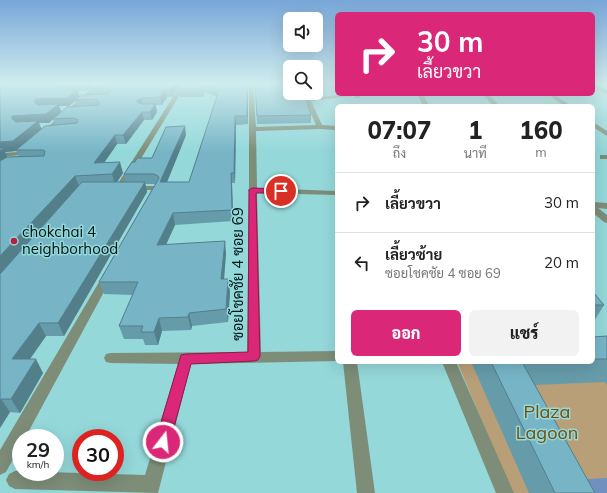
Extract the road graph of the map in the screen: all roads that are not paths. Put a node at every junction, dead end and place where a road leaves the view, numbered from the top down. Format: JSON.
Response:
{"nodes":[{"id":1,"x":76,"y":106,"type":"edge"},
{"id":2,"x":168,"y":106,"type":"edge"},
{"id":3,"x":252,"y":106,"type":"edge"},
{"id":4,"x":311,"y":106,"type":"edge"},
{"id":5,"x":595,"y":125,"type":"edge"},
{"id":6,"x":39,"y":126,"type":"edge"},
{"id":7,"x":320,"y":127,"type":"junction"},
{"id":8,"x":53,"y":128,"type":"junction"},
{"id":9,"x":335,"y":128,"type":"edge"},
{"id":10,"x":253,"y":129,"type":"junction"},
{"id":11,"x":607,"y":134,"type":"edge"},
{"id":12,"x":38,"y":138,"type":"edge"},
{"id":13,"x":0,"y":155,"type":"edge"},
{"id":14,"x":9,"y":163,"type":"edge"},
{"id":15,"x":252,"y":190,"type":"junction"},
{"id":16,"x":335,"y":193,"type":"edge"},
{"id":17,"x":148,"y":205,"type":"edge"},
{"id":18,"x":595,"y":206,"type":"edge"},
{"id":19,"x":607,"y":206,"type":"edge"},
{"id":20,"x":595,"y":208,"type":"edge"},
{"id":21,"x":607,"y":220,"type":"edge"},
{"id":22,"x":113,"y":266,"type":"edge"},
{"id":23,"x":254,"y":356,"type":"junction"},
{"id":24,"x":335,"y":356,"type":"edge"},
{"id":25,"x":112,"y":358,"type":"dead end"},
{"id":26,"x":186,"y":359,"type":"junction"},
{"id":27,"x":350,"y":364,"type":"edge"},
{"id":28,"x":450,"y":364,"type":"edge"},
{"id":29,"x":0,"y":466,"type":"edge"},
{"id":30,"x":32,"y":481,"type":"edge"},
{"id":31,"x":150,"y":488,"type":"edge"},
{"id":32,"x":366,"y":493,"type":"edge"},
{"id":33,"x":505,"y":493,"type":"edge"}],
"edges":[{"from":1,"to":8,"type":"street"},
{"from":2,"to":17,"type":"street"},
{"from":3,"to":10,"type":"street","name":"ซอยโชคชัย 4 ซอย 69"},
{"from":4,"to":7,"type":"street"},
{"from":5,"to":11,"type":"street"},
{"from":6,"to":8,"type":"street"},
{"from":7,"to":9,"type":"street"},
{"from":7,"to":10,"type":"street"},
{"from":8,"to":12,"type":"street"},
{"from":10,"to":15,"type":"street","name":"ซอยโชคชัย 4 ซอย 69"},
{"from":13,"to":14,"type":"street"},
{"from":15,"to":16,"type":"street"},
{"from":15,"to":23,"type":"street","name":"ซอยโชคชัย 4 ซอย 69"},
{"from":18,"to":19,"type":"street"},
{"from":20,"to":21,"type":"street"},
{"from":22,"to":29,"type":"street"},
{"from":23,"to":24,"type":"street"},
{"from":23,"to":26,"type":"street"},
{"from":25,"to":26,"type":"street"},
{"from":26,"to":31,"type":"street"},
{"from":27,"to":32,"type":"street"},
{"from":28,"to":33,"type":"street"},
{"from":30,"to":31,"type":"street"}]}
